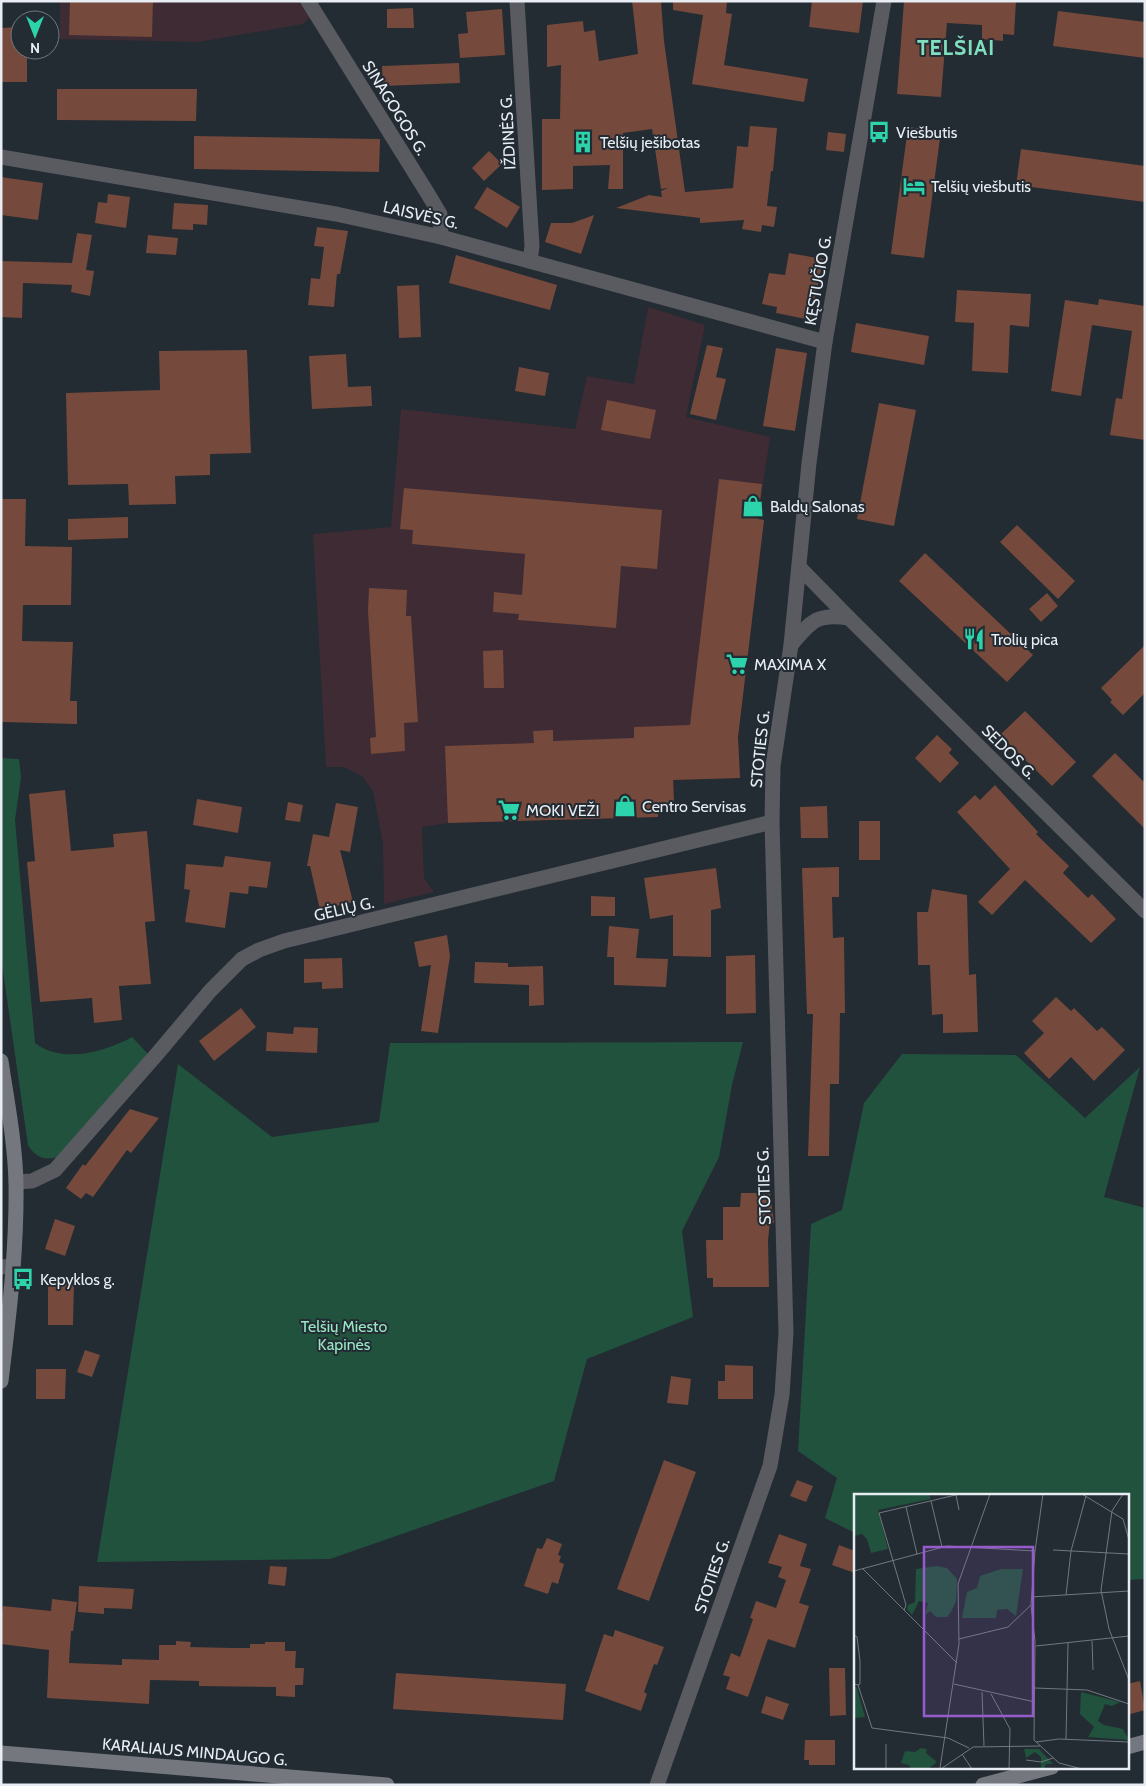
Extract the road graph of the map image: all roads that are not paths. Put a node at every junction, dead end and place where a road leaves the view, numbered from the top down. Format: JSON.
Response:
{"nodes":[{"id":1,"x":308,"y":1,"type":"edge"},
{"id":2,"x":518,"y":1,"type":"edge"},
{"id":3,"x":884,"y":1,"type":"edge"},
{"id":4,"x":1,"y":157,"type":"edge"},
{"id":5,"x":441,"y":237,"type":"junction"},
{"id":6,"x":530,"y":261,"type":"junction"},
{"id":7,"x":825,"y":342,"type":"junction"},
{"id":8,"x":800,"y":567,"type":"junction"},
{"id":9,"x":849,"y":618,"type":"junction"},
{"id":10,"x":791,"y":645,"type":"junction"},
{"id":11,"x":772,"y":822,"type":"junction"},
{"id":12,"x":1145,"y":910,"type":"edge"},
{"id":13,"x":1,"y":1061,"type":"edge"},
{"id":14,"x":16,"y":1182,"type":"junction"},
{"id":15,"x":7,"y":1266,"type":"edge"},
{"id":16,"x":1,"y":1382,"type":"edge"},
{"id":17,"x":1145,"y":1742,"type":"edge"},
{"id":18,"x":1128,"y":1746,"type":"edge"},
{"id":19,"x":1,"y":1753,"type":"edge"},
{"id":20,"x":1048,"y":1768,"type":"edge"},
{"id":21,"x":386,"y":1785,"type":"edge"},
{"id":22,"x":657,"y":1785,"type":"edge"},
{"id":23,"x":983,"y":1785,"type":"edge"}],
"edges":[{"from":1,"to":5,"type":"street","name":"SINAGOGOS G."},
{"from":2,"to":6,"type":"street","name":"IŽDINĖS G."},
{"from":3,"to":7,"type":"street","name":"KĘSTUČIO G."},
{"from":4,"to":5,"type":"street","name":"LAISVĖS G."},
{"from":5,"to":6,"type":"street","name":"LAISVĖS G."},
{"from":6,"to":7,"type":"street","name":"LAISVĖS G."},
{"from":7,"to":8,"type":"street","name":"KĘSTUČIO G."},
{"from":8,"to":9,"type":"street","name":"SEDOS G."},
{"from":8,"to":10,"type":"street","name":"STOTIES G."},
{"from":9,"to":10,"type":"street"},
{"from":9,"to":12,"type":"street","name":"SEDOS G."},
{"from":10,"to":11,"type":"street","name":"STOTIES G."},
{"from":11,"to":14,"type":"street","name":"GĖLIŲ G."},
{"from":11,"to":22,"type":"street","name":"STOTIES G."},
{"from":13,"to":14,"type":"main road"},
{"from":14,"to":15,"type":"main road"},
{"from":15,"to":16,"type":"main road"},
{"from":17,"to":18,"type":"main road"},
{"from":19,"to":21,"type":"main road","name":"KARALIAUS MINDAUGO G."},
{"from":20,"to":23,"type":"main road"}]}
